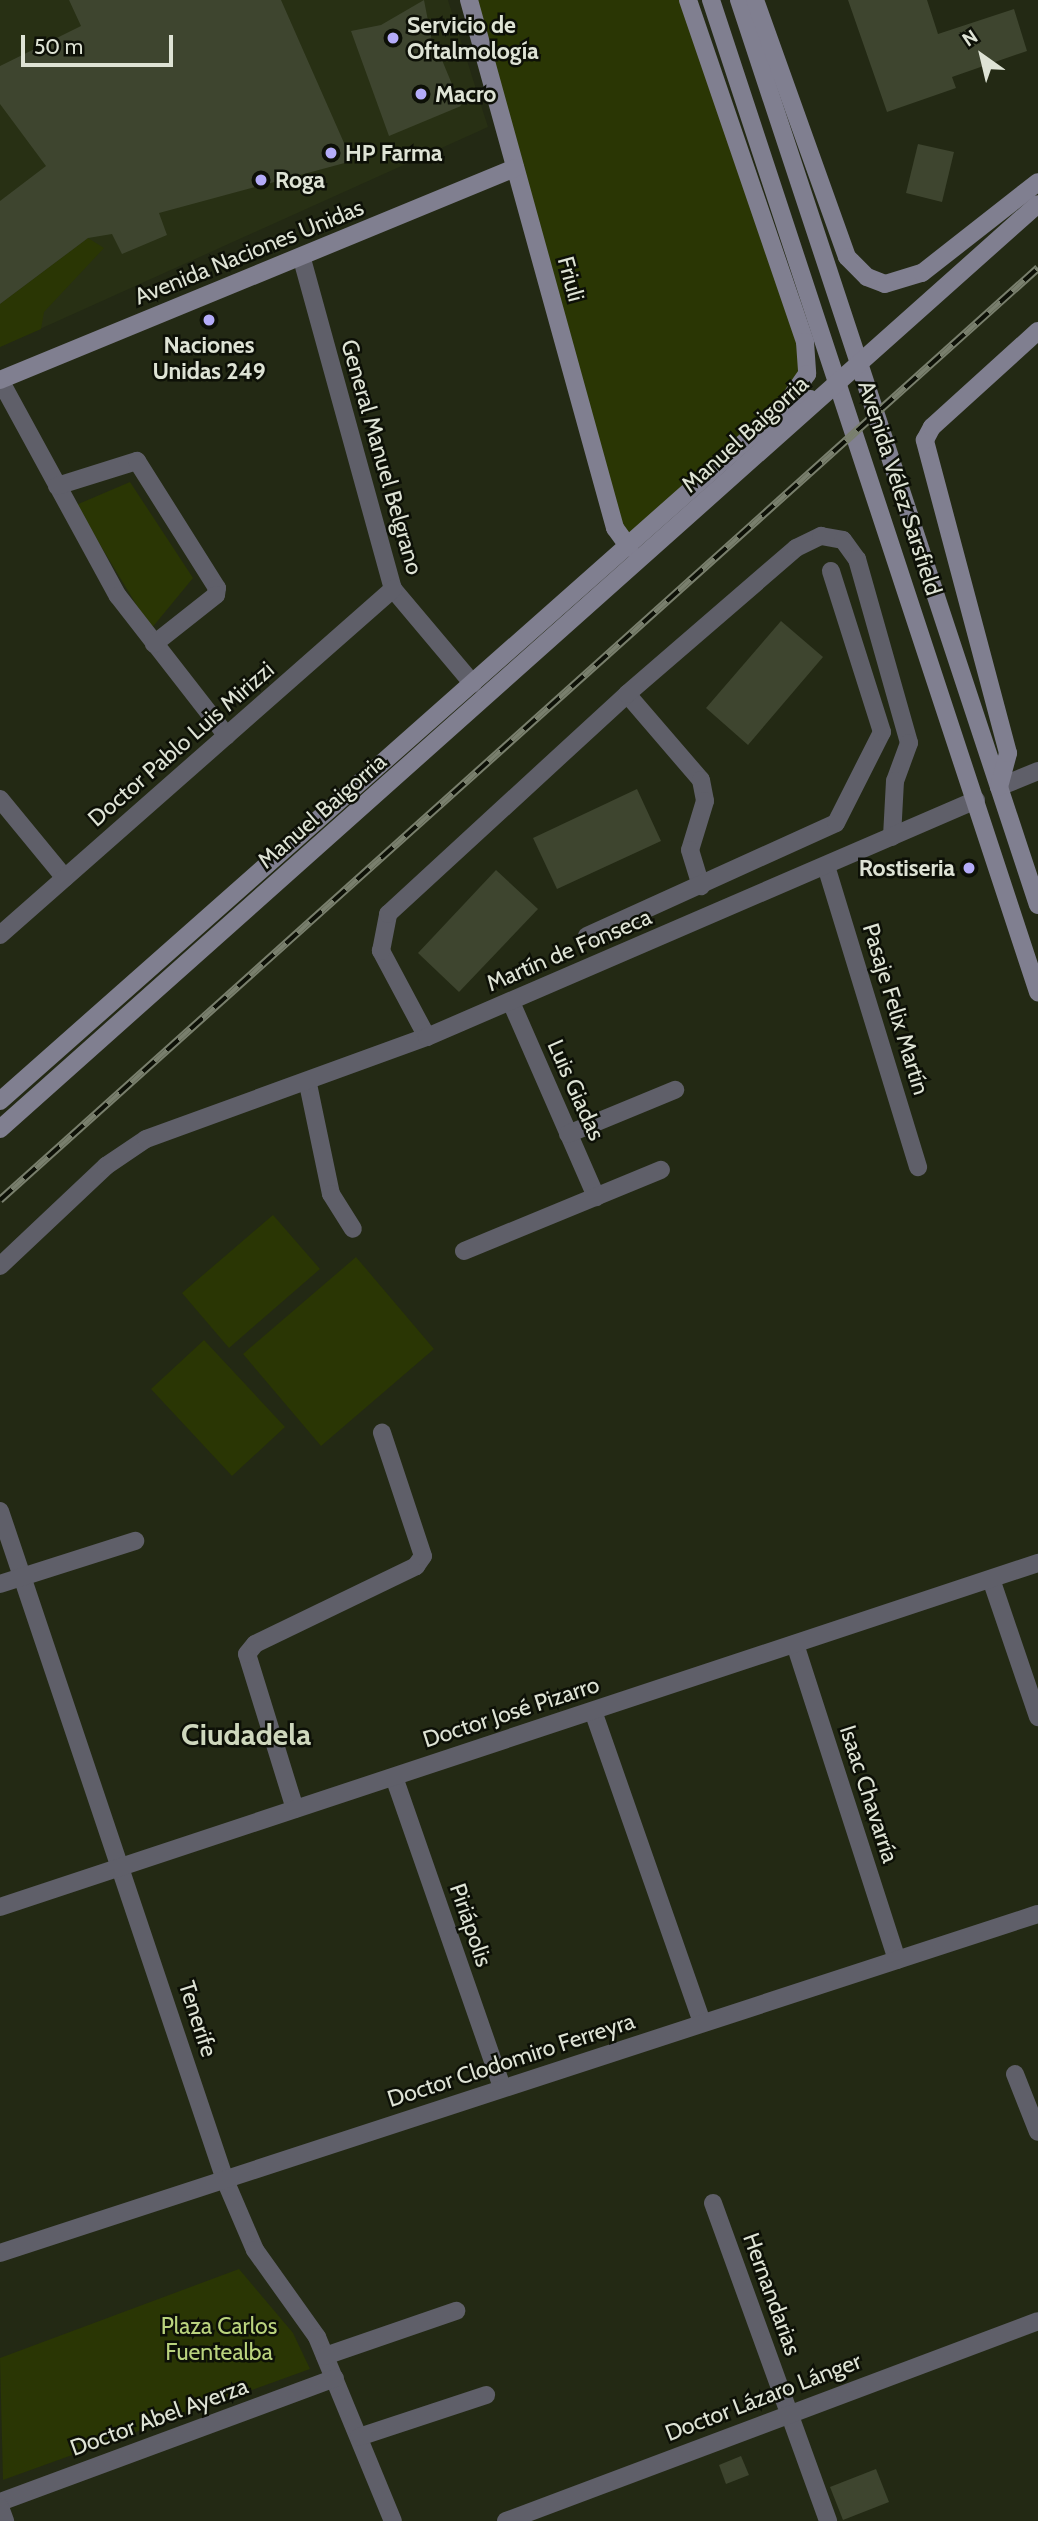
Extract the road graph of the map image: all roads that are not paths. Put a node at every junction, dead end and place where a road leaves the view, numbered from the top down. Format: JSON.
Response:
{"nodes":[{"id":1,"x":469,"y":0,"type":"edge"},
{"id":2,"x":688,"y":0,"type":"edge"},
{"id":3,"x":711,"y":0,"type":"edge"},
{"id":4,"x":739,"y":0,"type":"edge"},
{"id":5,"x":755,"y":0,"type":"edge"},
{"id":6,"x":515,"y":168,"type":"junction"},
{"id":7,"x":1038,"y":182,"type":"edge"},
{"id":8,"x":1038,"y":204,"type":"edge"},
{"id":9,"x":302,"y":259,"type":"junction"},
{"id":10,"x":1038,"y":331,"type":"edge"},
{"id":11,"x":0,"y":380,"type":"edge"},
{"id":12,"x":830,"y":390,"type":"junction"},
{"id":13,"x":749,"y":438,"type":"junction"},
{"id":14,"x":57,"y":486,"type":"junction"},
{"id":15,"x":628,"y":547,"type":"junction"},
{"id":16,"x":640,"y":564,"type":"junction"},
{"id":17,"x":831,"y":571,"type":"dead end"},
{"id":18,"x":393,"y":589,"type":"junction"},
{"id":19,"x":154,"y":644,"type":"junction"},
{"id":20,"x":473,"y":684,"type":"junction"},
{"id":21,"x":627,"y":694,"type":"junction"},
{"id":22,"x":227,"y":736,"type":"junction"},
{"id":23,"x":1038,"y":771,"type":"edge"},
{"id":24,"x":999,"y":787,"type":"junction"},
{"id":25,"x":0,"y":799,"type":"edge"},
{"id":26,"x":976,"y":800,"type":"junction"},
{"id":27,"x":892,"y":837,"type":"junction"},
{"id":28,"x":826,"y":866,"type":"junction"},
{"id":29,"x":65,"y":878,"type":"junction"},
{"id":30,"x":701,"y":886,"type":"junction"},
{"id":31,"x":1038,"y":905,"type":"edge"},
{"id":32,"x":0,"y":935,"type":"edge"},
{"id":33,"x":587,"y":936,"type":"dead end"},
{"id":34,"x":1038,"y":992,"type":"edge"},
{"id":35,"x":511,"y":1002,"type":"junction"},
{"id":36,"x":427,"y":1037,"type":"junction"},
{"id":37,"x":309,"y":1084,"type":"junction"},
{"id":38,"x":675,"y":1090,"type":"dead end"},
{"id":39,"x":0,"y":1101,"type":"edge"},
{"id":40,"x":0,"y":1129,"type":"edge"},
{"id":41,"x":568,"y":1134,"type":"junction"},
{"id":42,"x":919,"y":1167,"type":"dead end"},
{"id":43,"x":661,"y":1170,"type":"dead end"},
{"id":44,"x":596,"y":1197,"type":"junction"},
{"id":45,"x":353,"y":1228,"type":"dead end"},
{"id":46,"x":464,"y":1251,"type":"dead end"},
{"id":47,"x":0,"y":1266,"type":"edge"},
{"id":48,"x":382,"y":1433,"type":"dead end"},
{"id":49,"x":0,"y":1511,"type":"edge"},
{"id":50,"x":135,"y":1541,"type":"dead end"},
{"id":51,"x":1038,"y":1563,"type":"edge"},
{"id":52,"x":22,"y":1577,"type":"junction"},
{"id":53,"x":991,"y":1579,"type":"junction"},
{"id":54,"x":0,"y":1584,"type":"edge"},
{"id":55,"x":795,"y":1644,"type":"junction"},
{"id":56,"x":593,"y":1711,"type":"junction"},
{"id":57,"x":1038,"y":1717,"type":"edge"},
{"id":58,"x":394,"y":1777,"type":"junction"},
{"id":59,"x":295,"y":1809,"type":"junction"},
{"id":60,"x":123,"y":1867,"type":"junction"},
{"id":61,"x":0,"y":1907,"type":"edge"},
{"id":62,"x":1038,"y":1914,"type":"edge"},
{"id":63,"x":897,"y":1960,"type":"junction"},
{"id":64,"x":702,"y":2023,"type":"junction"},
{"id":65,"x":1015,"y":2074,"type":"dead end"},
{"id":66,"x":502,"y":2088,"type":"junction"},
{"id":67,"x":1038,"y":2132,"type":"edge"},
{"id":68,"x":225,"y":2180,"type":"junction"},
{"id":69,"x":713,"y":2203,"type":"dead end"},
{"id":70,"x":0,"y":2253,"type":"edge"},
{"id":71,"x":456,"y":2311,"type":"dead end"},
{"id":72,"x":1038,"y":2321,"type":"edge"},
{"id":73,"x":325,"y":2356,"type":"junction"},
{"id":74,"x":335,"y":2378,"type":"junction"},
{"id":75,"x":486,"y":2395,"type":"dead end"},
{"id":76,"x":789,"y":2412,"type":"junction"},
{"id":77,"x":359,"y":2437,"type":"junction"},
{"id":78,"x":0,"y":2504,"type":"edge"},
{"id":79,"x":5,"y":2521,"type":"edge"},
{"id":80,"x":393,"y":2521,"type":"edge"},
{"id":81,"x":506,"y":2521,"type":"edge"},
{"id":82,"x":828,"y":2521,"type":"edge"}],
"edges":[{"from":1,"to":6,"type":"main road","name":"Friuli"},
{"from":2,"to":13,"type":"main road"},
{"from":3,"to":26,"type":"main road","name":"Avenida Vélez Sarsfield"},
{"from":4,"to":24,"type":"main road","name":"Avenida Vélez Sarsfield"},
{"from":5,"to":7,"type":"main road"},
{"from":6,"to":9,"type":"main road","name":"Avenida Naciones Unidas"},
{"from":6,"to":15,"type":"main road","name":"Friuli"},
{"from":8,"to":12,"type":"main road"},
{"from":9,"to":11,"type":"main road","name":"Avenida Naciones Unidas"},
{"from":9,"to":18,"type":"street","name":"General Manuel Belgrano"},
{"from":10,"to":24,"type":"main road"},
{"from":11,"to":14,"type":"street"},
{"from":12,"to":13,"type":"main road","name":"Manuel Baigorria"},
{"from":12,"to":16,"type":"main road","name":"Manuel Baigorria"},
{"from":13,"to":15,"type":"main road","name":"Manuel Baigorria"},
{"from":14,"to":19,"type":"street"},
{"from":14,"to":19,"type":"street"},
{"from":15,"to":16,"type":"street","name":"Friuli"},
{"from":15,"to":20,"type":"main road","name":"Manuel Baigorria"},
{"from":16,"to":40,"type":"main road","name":"Manuel Baigorria"},
{"from":17,"to":30,"type":"street"},
{"from":18,"to":20,"type":"street","name":"General Manuel Belgrano"},
{"from":18,"to":22,"type":"street","name":"Doctor Pablo Luis Mirizzi"},
{"from":19,"to":22,"type":"street"},
{"from":20,"to":39,"type":"main road","name":"Manuel Baigorria"},
{"from":21,"to":27,"type":"street"},
{"from":21,"to":30,"type":"street"},
{"from":21,"to":36,"type":"street"},
{"from":22,"to":29,"type":"street","name":"Doctor Pablo Luis Mirizzi"},
{"from":23,"to":24,"type":"street"},
{"from":24,"to":31,"type":"main road","name":"Avenida Vélez Sarsfield"},
{"from":25,"to":29,"type":"street"},
{"from":26,"to":27,"type":"street","name":"Martín de Fonseca"},
{"from":26,"to":34,"type":"main road","name":"Avenida Vélez Sarsfield"},
{"from":27,"to":28,"type":"street","name":"Martín de Fonseca"},
{"from":28,"to":35,"type":"street","name":"Martín de Fonseca"},
{"from":28,"to":42,"type":"street","name":"Pasaje Felix Martín"},
{"from":29,"to":32,"type":"street","name":"Doctor Pablo Luis Mirizzi"},
{"from":30,"to":33,"type":"street"},
{"from":35,"to":36,"type":"street","name":"Martín de Fonseca"},
{"from":35,"to":41,"type":"street","name":"Luis Giadas"},
{"from":36,"to":37,"type":"street","name":"Martín de Fonseca"},
{"from":37,"to":45,"type":"street"},
{"from":37,"to":47,"type":"street","name":"Martín de Fonseca"},
{"from":38,"to":41,"type":"street"},
{"from":41,"to":44,"type":"street","name":"Luis Giadas"},
{"from":43,"to":44,"type":"street"},
{"from":44,"to":46,"type":"street"},
{"from":48,"to":59,"type":"street"},
{"from":49,"to":52,"type":"street","name":"Tenerife"},
{"from":50,"to":52,"type":"street"},
{"from":51,"to":53,"type":"street","name":"Doctor José Pizarro"},
{"from":52,"to":54,"type":"street"},
{"from":52,"to":60,"type":"street","name":"Tenerife"},
{"from":53,"to":55,"type":"street","name":"Doctor José Pizarro"},
{"from":53,"to":57,"type":"street"},
{"from":55,"to":56,"type":"street","name":"Doctor José Pizarro"},
{"from":55,"to":63,"type":"street","name":"Isaac Chavarría"},
{"from":56,"to":58,"type":"street","name":"Doctor José Pizarro"},
{"from":56,"to":64,"type":"street"},
{"from":58,"to":59,"type":"street","name":"Doctor José Pizarro"},
{"from":58,"to":66,"type":"street","name":"Piriápolis"},
{"from":59,"to":60,"type":"street","name":"Doctor José Pizarro"},
{"from":60,"to":61,"type":"street","name":"Doctor José Pizarro"},
{"from":60,"to":68,"type":"street","name":"Tenerife"},
{"from":62,"to":63,"type":"street","name":"Doctor Clodomiro Ferreyra"},
{"from":63,"to":64,"type":"street","name":"Doctor Clodomiro Ferreyra"},
{"from":64,"to":66,"type":"street","name":"Doctor Clodomiro Ferreyra"},
{"from":65,"to":67,"type":"street"},
{"from":66,"to":68,"type":"street","name":"Doctor Clodomiro Ferreyra"},
{"from":68,"to":70,"type":"street","name":"Doctor Clodomiro Ferreyra"},
{"from":68,"to":73,"type":"street","name":"Tenerife"},
{"from":69,"to":76,"type":"street","name":"Hernandarias"},
{"from":71,"to":73,"type":"street"},
{"from":72,"to":76,"type":"street","name":"Doctor Lázaro Lánger"},
{"from":73,"to":74,"type":"street","name":"Tenerife"},
{"from":74,"to":77,"type":"street","name":"Tenerife"},
{"from":74,"to":78,"type":"street","name":"Doctor Abel Ayerza"},
{"from":75,"to":77,"type":"street"},
{"from":76,"to":81,"type":"street","name":"Doctor Lázaro Lánger"},
{"from":76,"to":82,"type":"street","name":"Hernandarias"},
{"from":77,"to":80,"type":"street","name":"Tenerife"},
{"from":78,"to":79,"type":"street"}]}
